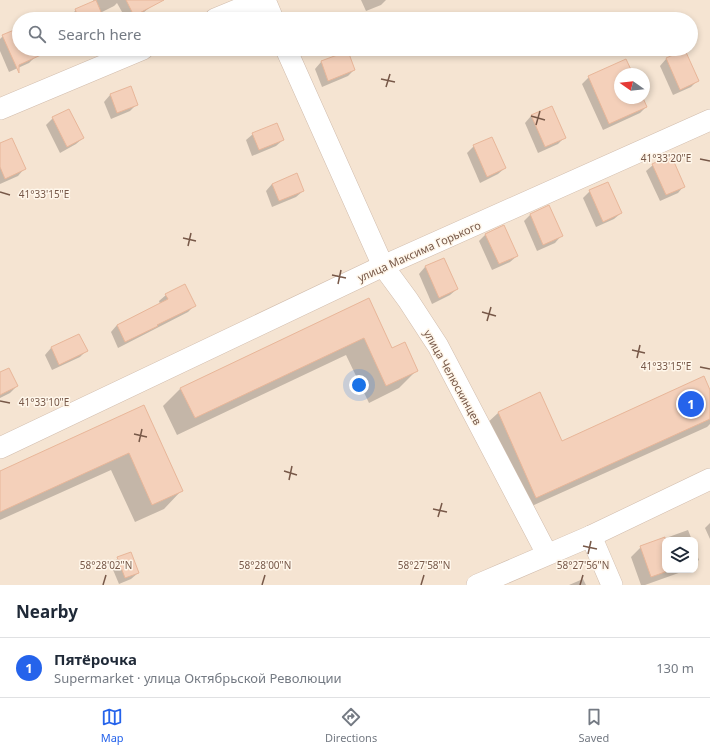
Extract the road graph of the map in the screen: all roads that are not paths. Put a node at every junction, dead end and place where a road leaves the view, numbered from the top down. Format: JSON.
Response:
{"nodes":[{"id":1,"x":261,"y":0,"type":"edge"},
{"id":2,"x":264,"y":0,"type":"edge"},
{"id":3,"x":232,"y":12,"type":"edge"},
{"id":4,"x":270,"y":12,"type":"edge"},
{"id":5,"x":126,"y":56,"type":"edge"},
{"id":6,"x":289,"y":56,"type":"edge"},
{"id":7,"x":0,"y":109,"type":"edge"},
{"id":8,"x":710,"y":120,"type":"edge"},
{"id":9,"x":383,"y":266,"type":"junction"},
{"id":10,"x":0,"y":448,"type":"edge"},
{"id":11,"x":710,"y":479,"type":"edge"},
{"id":12,"x":591,"y":536,"type":"junction"},
{"id":13,"x":547,"y":554,"type":"junction"},
{"id":14,"x":477,"y":585,"type":"edge"},
{"id":15,"x":612,"y":585,"type":"edge"}],
"edges":[{"from":1,"to":3,"type":"street"},
{"from":2,"to":4,"type":"street"},
{"from":5,"to":7,"type":"street"},
{"from":6,"to":9,"type":"street","name":"улица Челюскинцев"},
{"from":8,"to":9,"type":"street","name":"улица Максима Горького"},
{"from":9,"to":10,"type":"street","name":"улица Максима Горького"},
{"from":9,"to":13,"type":"street","name":"улица Челюскинцев"},
{"from":11,"to":12,"type":"street"},
{"from":12,"to":13,"type":"street"},
{"from":12,"to":15,"type":"street"},
{"from":13,"to":14,"type":"street"}]}
